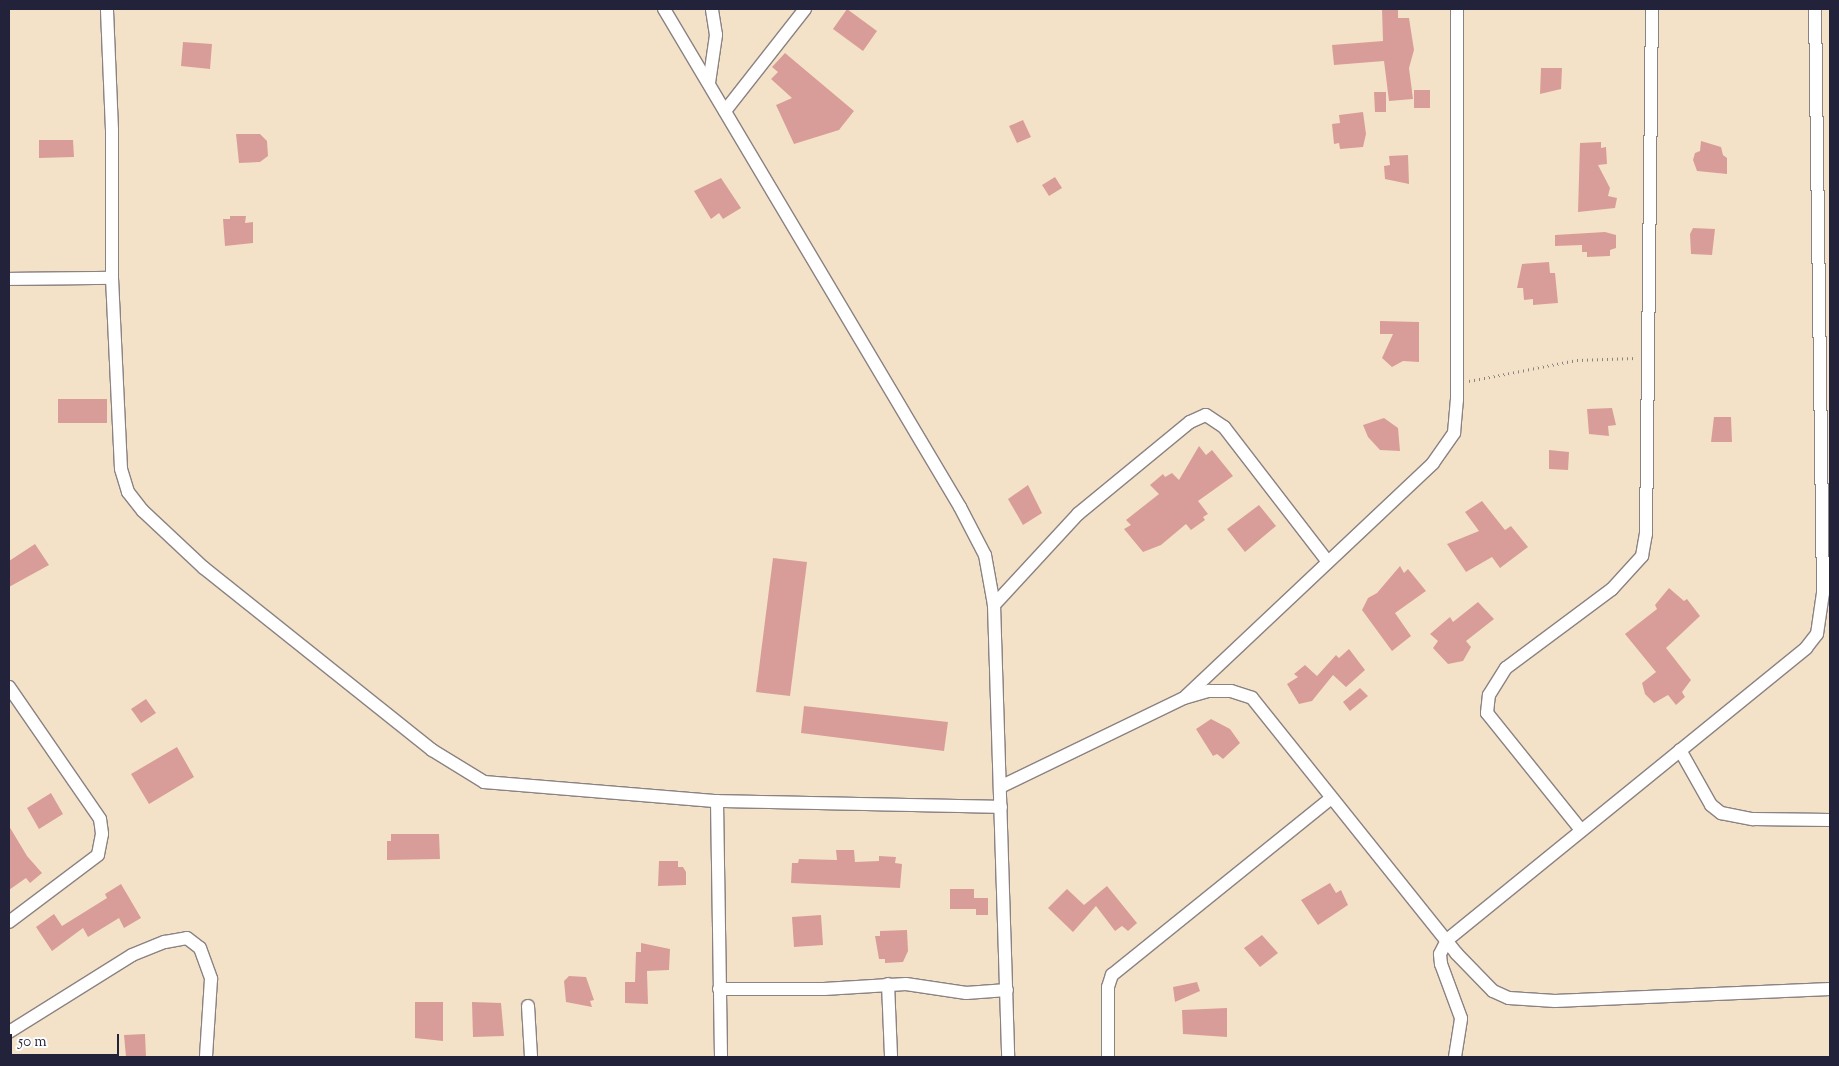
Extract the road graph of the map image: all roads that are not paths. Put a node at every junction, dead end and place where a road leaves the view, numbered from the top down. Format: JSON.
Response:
{"nodes":[{"id":1,"x":107,"y":9,"type":"edge"},
{"id":2,"x":664,"y":9,"type":"edge"},
{"id":3,"x":712,"y":9,"type":"edge"},
{"id":4,"x":805,"y":9,"type":"edge"},
{"id":5,"x":1457,"y":9,"type":"edge"},
{"id":6,"x":1652,"y":9,"type":"edge"},
{"id":7,"x":1815,"y":9,"type":"edge"},
{"id":8,"x":709,"y":83,"type":"junction"},
{"id":9,"x":725,"y":111,"type":"junction"},
{"id":10,"x":112,"y":278,"type":"junction"},
{"id":11,"x":9,"y":279,"type":"edge"},
{"id":12,"x":1825,"y":475,"type":"edge"},
{"id":13,"x":1328,"y":562,"type":"junction"},
{"id":14,"x":994,"y":605,"type":"junction"},
{"id":15,"x":9,"y":687,"type":"edge"},
{"id":16,"x":1184,"y":698,"type":"junction"},
{"id":17,"x":1680,"y":750,"type":"junction"},
{"id":18,"x":1000,"y":787,"type":"junction"},
{"id":19,"x":1331,"y":798,"type":"junction"},
{"id":20,"x":717,"y":801,"type":"junction"},
{"id":21,"x":1000,"y":807,"type":"junction"},
{"id":22,"x":1830,"y":820,"type":"edge"},
{"id":23,"x":1582,"y":830,"type":"junction"},
{"id":24,"x":9,"y":922,"type":"edge"},
{"id":25,"x":1447,"y":940,"type":"junction"},
{"id":26,"x":888,"y":984,"type":"junction"},
{"id":27,"x":719,"y":989,"type":"junction"},
{"id":28,"x":1007,"y":990,"type":"junction"},
{"id":29,"x":1830,"y":990,"type":"edge"},
{"id":30,"x":528,"y":1006,"type":"dead end"},
{"id":31,"x":9,"y":1032,"type":"edge"},
{"id":32,"x":206,"y":1057,"type":"edge"},
{"id":33,"x":531,"y":1057,"type":"edge"},
{"id":34,"x":722,"y":1057,"type":"edge"},
{"id":35,"x":890,"y":1057,"type":"edge"},
{"id":36,"x":1008,"y":1057,"type":"edge"},
{"id":37,"x":1108,"y":1057,"type":"edge"},
{"id":38,"x":1455,"y":1057,"type":"edge"}],
"edges":[{"from":1,"to":10,"type":"street"},
{"from":2,"to":8,"type":"street"},
{"from":3,"to":8,"type":"street"},
{"from":4,"to":9,"type":"street"},
{"from":5,"to":13,"type":"street"},
{"from":6,"to":23,"type":"street"},
{"from":7,"to":12,"type":"street"},
{"from":8,"to":9,"type":"street"},
{"from":9,"to":14,"type":"street"},
{"from":10,"to":11,"type":"street"},
{"from":10,"to":20,"type":"street"},
{"from":12,"to":17,"type":"street"},
{"from":13,"to":14,"type":"street"},
{"from":13,"to":16,"type":"street"},
{"from":14,"to":18,"type":"street"},
{"from":15,"to":24,"type":"street"},
{"from":16,"to":18,"type":"street"},
{"from":16,"to":19,"type":"street"},
{"from":17,"to":22,"type":"street"},
{"from":17,"to":23,"type":"street"},
{"from":18,"to":21,"type":"street"},
{"from":19,"to":25,"type":"street"},
{"from":19,"to":37,"type":"street"},
{"from":20,"to":21,"type":"street"},
{"from":20,"to":27,"type":"street"},
{"from":21,"to":28,"type":"street"},
{"from":23,"to":25,"type":"street"},
{"from":25,"to":29,"type":"street"},
{"from":25,"to":38,"type":"street"},
{"from":26,"to":27,"type":"street"},
{"from":26,"to":28,"type":"street"},
{"from":26,"to":35,"type":"street"},
{"from":27,"to":34,"type":"street"},
{"from":28,"to":36,"type":"street"},
{"from":30,"to":33,"type":"street"},
{"from":31,"to":32,"type":"street"}]}
